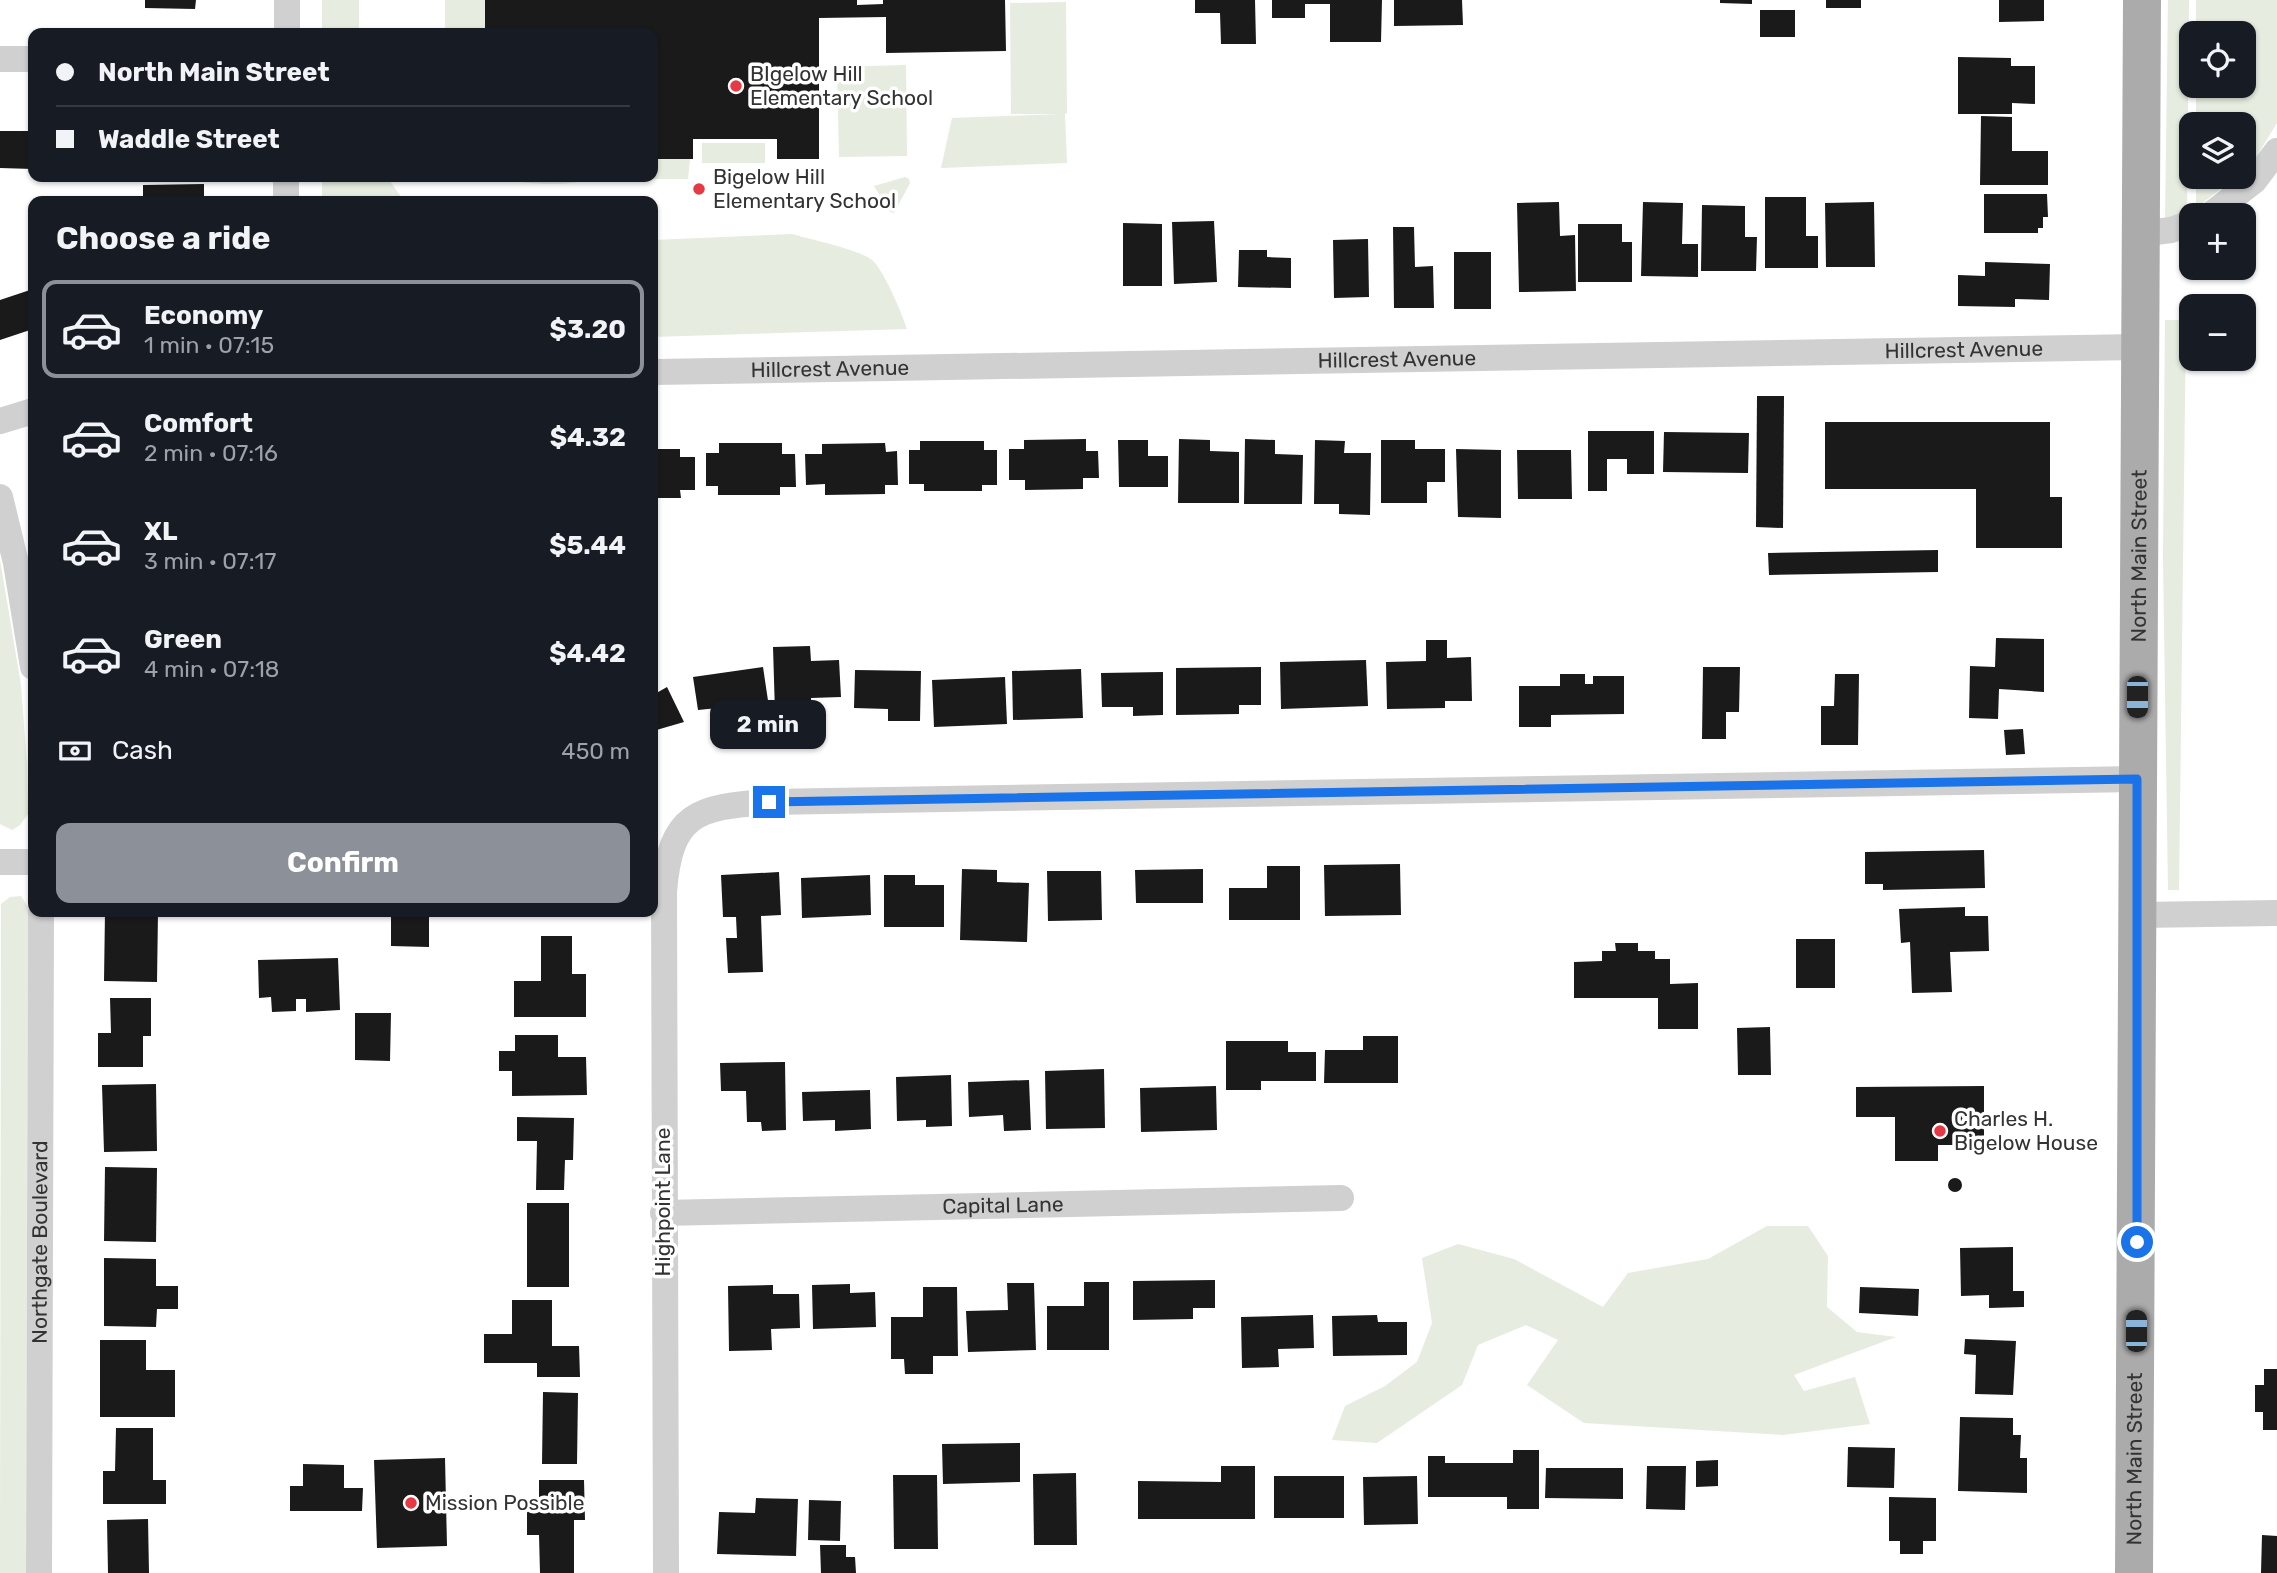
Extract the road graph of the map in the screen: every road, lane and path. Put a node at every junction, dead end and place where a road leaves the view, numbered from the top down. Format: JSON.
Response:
{"nodes":[{"id":1,"x":287,"y":0,"type":"edge"},
{"id":2,"x":2142,"y":0,"type":"edge"},
{"id":3,"x":287,"y":28,"type":"edge"},
{"id":4,"x":0,"y":59,"type":"edge"},
{"id":5,"x":28,"y":59,"type":"edge"},
{"id":6,"x":2277,"y":151,"type":"edge"},
{"id":7,"x":2226,"y":203,"type":"edge"},
{"id":8,"x":2179,"y":227,"type":"edge"},
{"id":9,"x":2140,"y":234,"type":"junction"},
{"id":10,"x":2139,"y":347,"type":"junction"},
{"id":11,"x":658,"y":372,"type":"edge"},
{"id":12,"x":28,"y":413,"type":"edge"},
{"id":13,"x":0,"y":421,"type":"edge"},
{"id":14,"x":0,"y":498,"type":"edge"},
{"id":15,"x":28,"y":636,"type":"edge"},
{"id":16,"x":2137,"y":779,"type":"junction"},
{"id":17,"x":0,"y":862,"type":"edge"},
{"id":18,"x":28,"y":862,"type":"edge"},
{"id":19,"x":2277,"y":913,"type":"edge"},
{"id":20,"x":2138,"y":915,"type":"junction"},
{"id":21,"x":41,"y":917,"type":"edge"},
{"id":22,"x":1341,"y":1198,"type":"dead end"},
{"id":23,"x":663,"y":1213,"type":"junction"},
{"id":24,"x":39,"y":1573,"type":"edge"},
{"id":25,"x":666,"y":1573,"type":"edge"},
{"id":26,"x":2134,"y":1573,"type":"edge"}],
"edges":[{"from":1,"to":3,"type":"street"},
{"from":2,"to":9,"type":"main road","name":"North Main Street"},
{"from":4,"to":5,"type":"street"},
{"from":6,"to":7,"type":"street"},
{"from":8,"to":9,"type":"street"},
{"from":9,"to":10,"type":"main road","name":"North Main Street"},
{"from":10,"to":11,"type":"street","name":"Hillcrest Avenue"},
{"from":10,"to":16,"type":"main road","name":"North Main Street"},
{"from":12,"to":13,"type":"street"},
{"from":14,"to":15,"type":"street"},
{"from":16,"to":20,"type":"main road","name":"North Main Street"},
{"from":16,"to":23,"type":"street","name":"Highpoint Lane"},
{"from":17,"to":18,"type":"street"},
{"from":19,"to":20,"type":"street"},
{"from":20,"to":26,"type":"main road","name":"North Main Street"},
{"from":21,"to":24,"type":"street","name":"Northgate Boulevard"},
{"from":22,"to":23,"type":"street","name":"Capital Lane"},
{"from":23,"to":25,"type":"street","name":"Highpoint Lane"}]}
